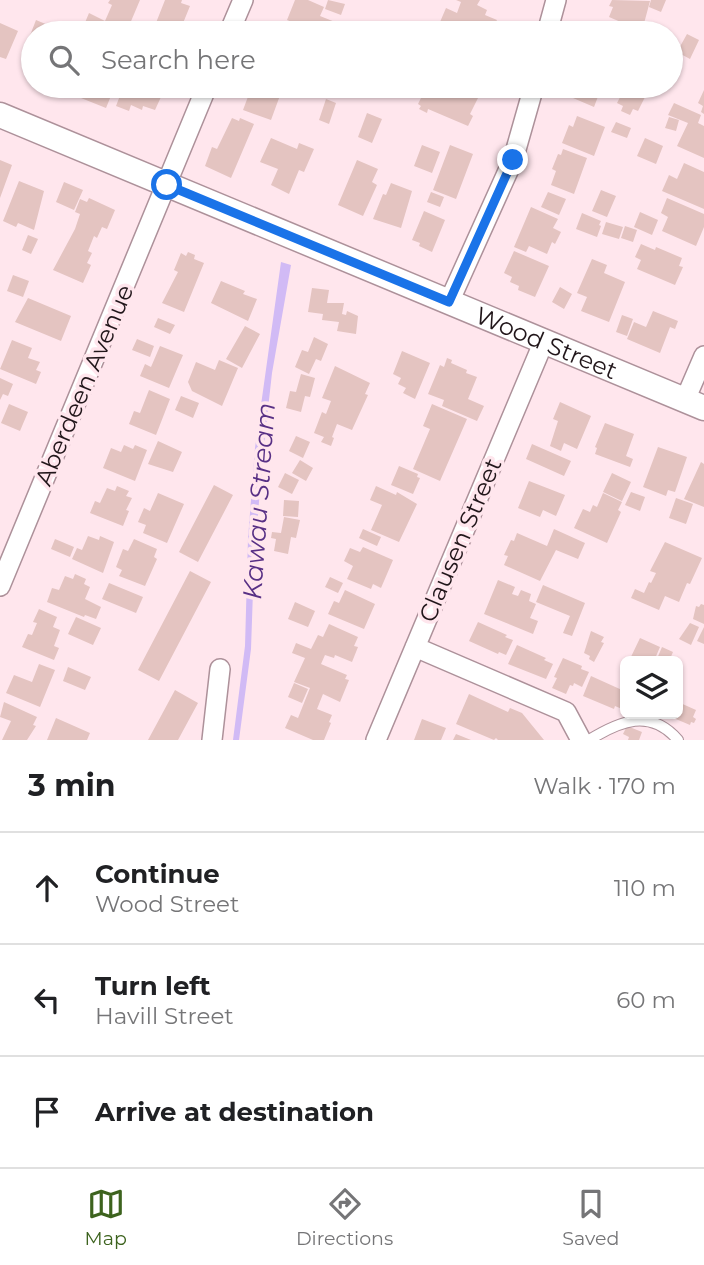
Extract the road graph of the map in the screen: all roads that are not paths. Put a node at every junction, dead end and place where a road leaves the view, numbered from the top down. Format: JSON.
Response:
{"nodes":[{"id":1,"x":243,"y":0,"type":"edge"},
{"id":2,"x":556,"y":0,"type":"edge"},
{"id":3,"x":234,"y":21,"type":"edge"},
{"id":4,"x":550,"y":21,"type":"edge"},
{"id":5,"x":202,"y":98,"type":"edge"},
{"id":6,"x":531,"y":98,"type":"edge"},
{"id":7,"x":0,"y":115,"type":"edge"},
{"id":8,"x":167,"y":185,"type":"junction"},
{"id":9,"x":449,"y":302,"type":"junction"},
{"id":10,"x":544,"y":341,"type":"junction"},
{"id":11,"x":704,"y":356,"type":"edge"},
{"id":12,"x":695,"y":404,"type":"edge"},
{"id":13,"x":0,"y":586,"type":"edge"},
{"id":14,"x":415,"y":647,"type":"junction"},
{"id":15,"x":220,"y":669,"type":"dead end"},
{"id":16,"x":212,"y":740,"type":"edge"},
{"id":17,"x":376,"y":740,"type":"edge"},
{"id":18,"x":581,"y":740,"type":"edge"},
{"id":19,"x":589,"y":740,"type":"edge"},
{"id":20,"x":678,"y":740,"type":"edge"}],
"edges":[{"from":1,"to":3,"type":"street"},
{"from":2,"to":4,"type":"street"},
{"from":5,"to":8,"type":"street","name":"Aberdeen Avenue"},
{"from":6,"to":9,"type":"street"},
{"from":7,"to":8,"type":"street","name":"Wood Street"},
{"from":8,"to":9,"type":"street","name":"Wood Street"},
{"from":8,"to":13,"type":"street","name":"Aberdeen Avenue"},
{"from":9,"to":10,"type":"street","name":"Wood Street"},
{"from":10,"to":12,"type":"street","name":"Wood Street"},
{"from":10,"to":14,"type":"street","name":"Clausen Street"},
{"from":11,"to":12,"type":"street"},
{"from":14,"to":17,"type":"street","name":"Clausen Street"},
{"from":14,"to":18,"type":"street"},
{"from":15,"to":16,"type":"street"},
{"from":19,"to":20,"type":"lane"}]}
